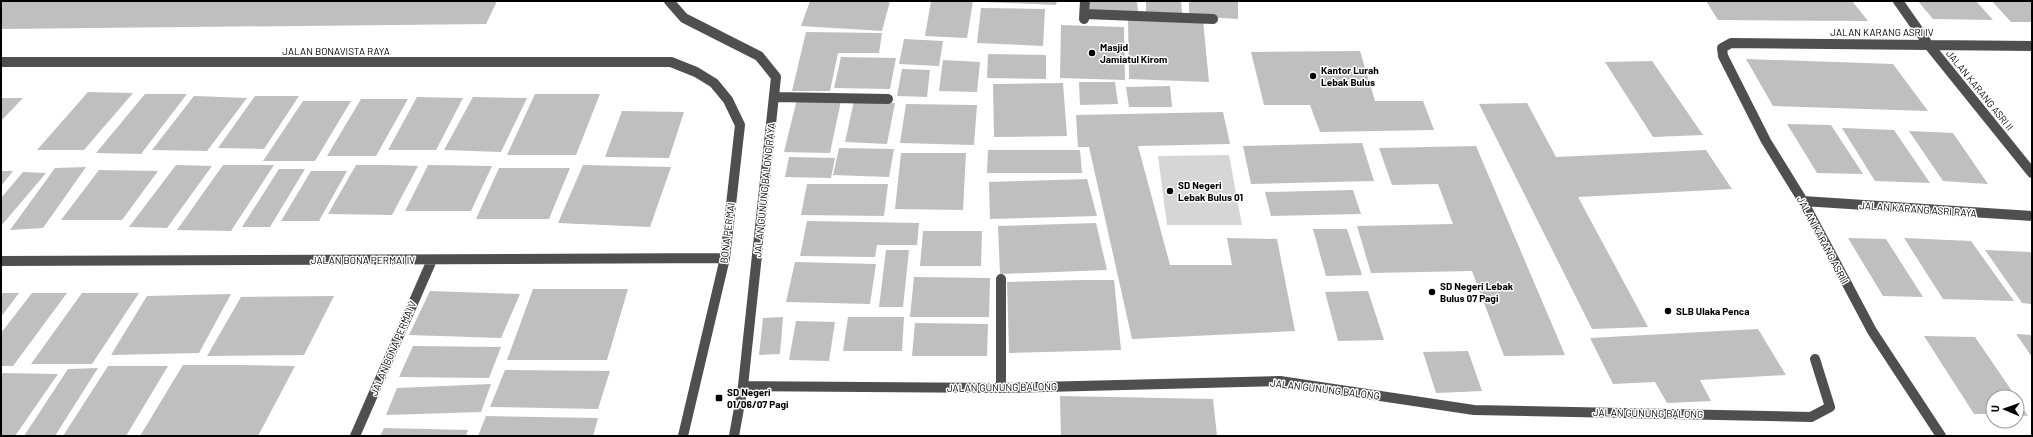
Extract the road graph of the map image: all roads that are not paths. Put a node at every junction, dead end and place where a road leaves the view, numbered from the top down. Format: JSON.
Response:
{"nodes":[{"id":1,"x":669,"y":1,"type":"edge"},
{"id":2,"x":1085,"y":1,"type":"edge"},
{"id":3,"x":1898,"y":1,"type":"edge"},
{"id":4,"x":1213,"y":19,"type":"dead end"},
{"id":5,"x":1731,"y":43,"type":"joint"},
{"id":6,"x":1928,"y":44,"type":"junction"},
{"id":7,"x":2032,"y":46,"type":"edge"},
{"id":8,"x":1,"y":62,"type":"edge"},
{"id":9,"x":671,"y":62,"type":"joint"},
{"id":10,"x":774,"y":96,"type":"junction"},
{"id":11,"x":888,"y":99,"type":"dead end"},
{"id":12,"x":2032,"y":173,"type":"edge"},
{"id":13,"x":1803,"y":202,"type":"junction"},
{"id":14,"x":2032,"y":216,"type":"edge"},
{"id":15,"x":725,"y":258,"type":"junction"},
{"id":16,"x":432,"y":260,"type":"junction"},
{"id":17,"x":1,"y":261,"type":"edge"},
{"id":18,"x":1001,"y":279,"type":"dead end"},
{"id":19,"x":1815,"y":359,"type":"dead end"},
{"id":20,"x":743,"y":386,"type":"junction"},
{"id":21,"x":1001,"y":388,"type":"junction"},
{"id":22,"x":355,"y":436,"type":"edge"},
{"id":23,"x":683,"y":436,"type":"edge"},
{"id":24,"x":734,"y":436,"type":"edge"},
{"id":25,"x":1940,"y":436,"type":"edge"}],
"edges":[{"from":1,"to":10,"type":"street","name":"JALAN GUNUNG BALONG RAYA"},
{"from":2,"to":4,"type":"street"},
{"from":3,"to":6,"type":"street","name":"JALAN KARANG ASRI II"},
{"from":5,"to":6,"type":"street","name":"JALAN KARANG ASRI IV"},
{"from":5,"to":13,"type":"street","name":"JALAN KARANG ASRI I"},
{"from":6,"to":7,"type":"street","name":"JALAN KARANG ASRI IV"},
{"from":6,"to":12,"type":"street","name":"JALAN KARANG ASRI II"},
{"from":8,"to":9,"type":"street","name":"JALAN BONAVISTA RAYA"},
{"from":9,"to":15,"type":"street","name":"BONA PERMAI"},
{"from":10,"to":11,"type":"street"},
{"from":10,"to":20,"type":"street","name":"JALAN GUNUNG BALONG RAYA"},
{"from":13,"to":14,"type":"street","name":"JALAN KARANG ASRI RAYA"},
{"from":13,"to":25,"type":"street","name":"JALAN KARANG ASRI I"},
{"from":15,"to":16,"type":"street","name":"JALAN BONA PERMAI IV"},
{"from":15,"to":23,"type":"street","name":"BONA PERMAI"},
{"from":16,"to":17,"type":"street","name":"JALAN BONA PERMAI IV"},
{"from":16,"to":22,"type":"street","name":"JALAN BONA PERMAI V"},
{"from":18,"to":21,"type":"street"},
{"from":19,"to":21,"type":"street","name":"JALAN GUNUNG BALONG"},
{"from":20,"to":21,"type":"street","name":"JALAN GUNUNG BALONG"},
{"from":20,"to":24,"type":"street","name":"JALAN GUNUNG BALONG RAYA"}]}
